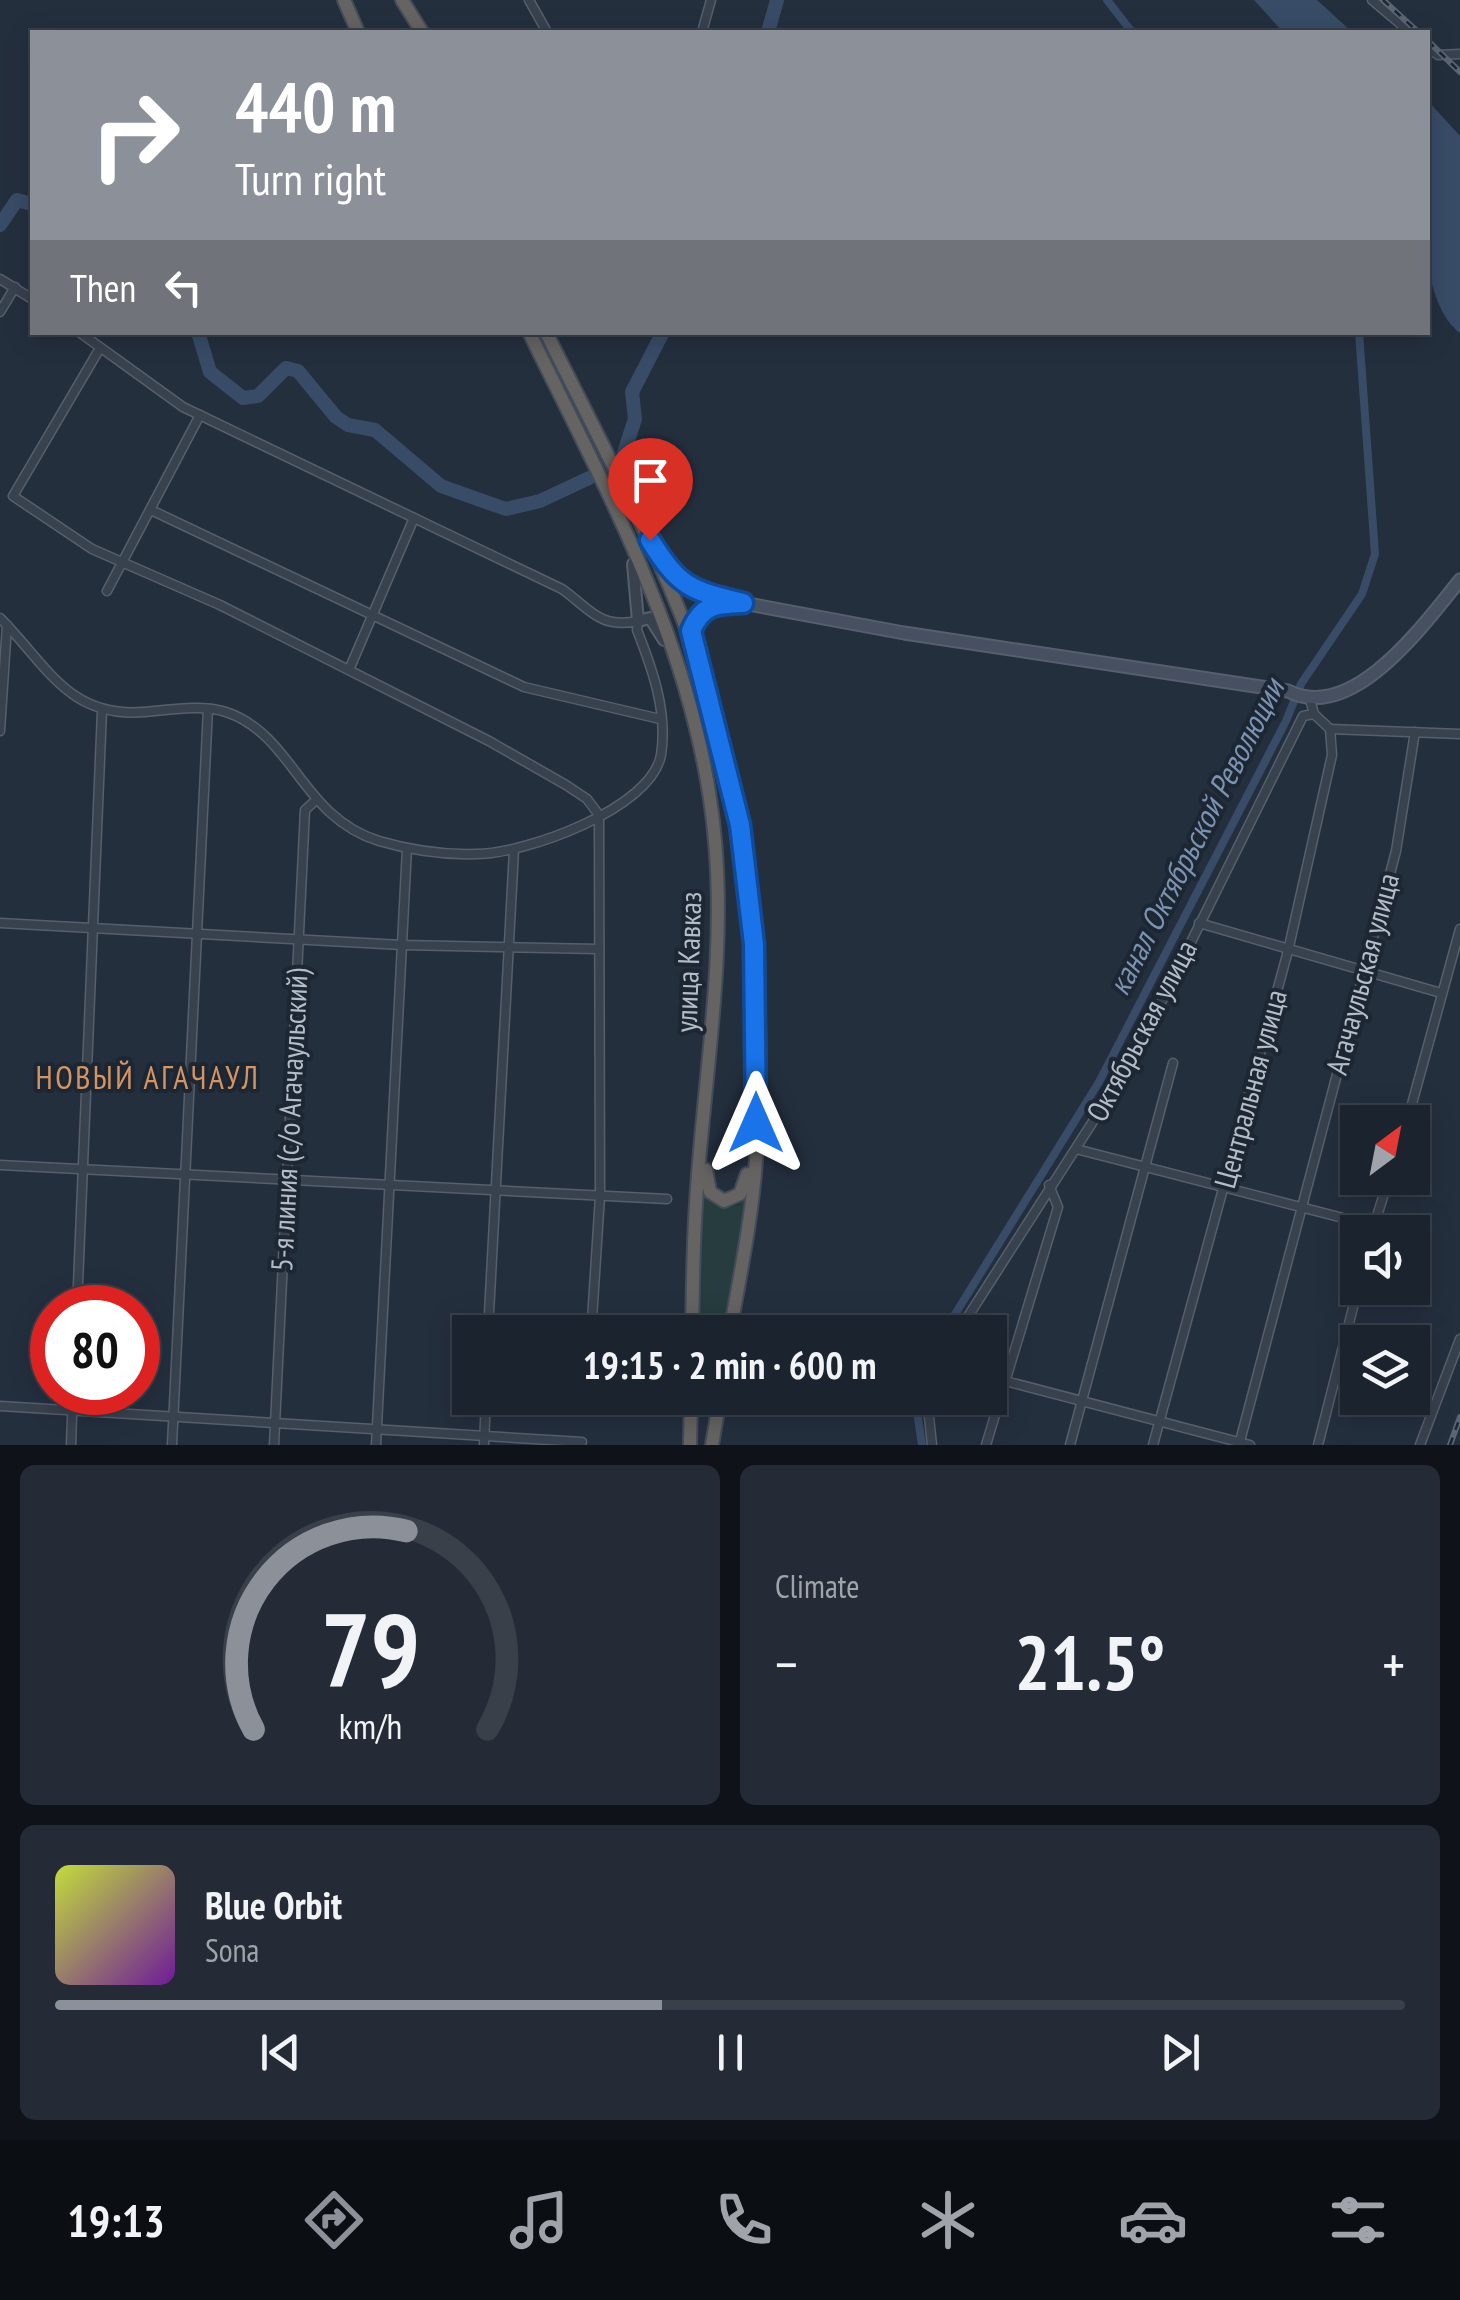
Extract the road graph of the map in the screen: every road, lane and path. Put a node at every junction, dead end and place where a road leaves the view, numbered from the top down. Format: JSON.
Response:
{"nodes":[{"id":1,"x":344,"y":0,"type":"edge"},
{"id":2,"x":402,"y":0,"type":"edge"},
{"id":3,"x":529,"y":0,"type":"edge"},
{"id":4,"x":710,"y":0,"type":"edge"},
{"id":5,"x":1372,"y":0,"type":"edge"},
{"id":6,"x":357,"y":30,"type":"edge"},
{"id":7,"x":421,"y":30,"type":"edge"},
{"id":8,"x":546,"y":30,"type":"edge"},
{"id":9,"x":702,"y":30,"type":"edge"},
{"id":10,"x":1408,"y":30,"type":"edge"},
{"id":11,"x":1430,"y":49,"type":"edge"},
{"id":12,"x":1460,"y":54,"type":"edge"},
{"id":13,"x":0,"y":279,"type":"edge"},
{"id":14,"x":15,"y":287,"type":"junction"},
{"id":15,"x":30,"y":298,"type":"edge"},
{"id":16,"x":0,"y":312,"type":"edge"},
{"id":17,"x":83,"y":335,"type":"edge"},
{"id":18,"x":529,"y":335,"type":"edge"},
{"id":19,"x":547,"y":335,"type":"edge"},
{"id":20,"x":100,"y":348,"type":"junction"},
{"id":21,"x":200,"y":415,"type":"junction"},
{"id":22,"x":614,"y":506,"type":"junction"},
{"id":23,"x":153,"y":511,"type":"junction"},
{"id":24,"x":414,"y":518,"type":"junction"},
{"id":25,"x":640,"y":522,"type":"junction"},
{"id":26,"x":125,"y":561,"type":"junction"},
{"id":27,"x":1460,"y":580,"type":"edge"},
{"id":28,"x":108,"y":591,"type":"dead end"},
{"id":29,"x":743,"y":603,"type":"junction"},
{"id":30,"x":372,"y":613,"type":"junction"},
{"id":31,"x":638,"y":621,"type":"junction"},
{"id":32,"x":4,"y":622,"type":"edge"},
{"id":33,"x":690,"y":669,"type":"junction"},
{"id":34,"x":349,"y":670,"type":"junction"},
{"id":35,"x":1300,"y":696,"type":"junction"},
{"id":36,"x":208,"y":709,"type":"junction"},
{"id":37,"x":102,"y":711,"type":"junction"},
{"id":38,"x":1314,"y":714,"type":"junction"},
{"id":39,"x":660,"y":719,"type":"junction"},
{"id":40,"x":1330,"y":729,"type":"junction"},
{"id":41,"x":0,"y":731,"type":"edge"},
{"id":42,"x":1415,"y":732,"type":"junction"},
{"id":43,"x":1460,"y":734,"type":"edge"},
{"id":44,"x":316,"y":800,"type":"junction"},
{"id":45,"x":598,"y":816,"type":"junction"},
{"id":46,"x":407,"y":848,"type":"junction"},
{"id":47,"x":514,"y":850,"type":"junction"},
{"id":48,"x":1199,"y":923,"type":"junction"},
{"id":49,"x":0,"y":924,"type":"edge"},
{"id":50,"x":1460,"y":929,"type":"edge"},
{"id":51,"x":92,"y":930,"type":"junction"},
{"id":52,"x":197,"y":936,"type":"junction"},
{"id":53,"x":299,"y":940,"type":"junction"},
{"id":54,"x":402,"y":945,"type":"junction"},
{"id":55,"x":508,"y":946,"type":"junction"},
{"id":56,"x":598,"y":949,"type":"junction"},
{"id":57,"x":1288,"y":951,"type":"junction"},
{"id":58,"x":1364,"y":973,"type":"junction"},
{"id":59,"x":1441,"y":993,"type":"junction"},
{"id":60,"x":1173,"y":1063,"type":"dead end"},
{"id":61,"x":707,"y":1078,"type":"junction"},
{"id":62,"x":757,"y":1088,"type":"junction"},
{"id":63,"x":1411,"y":1105,"type":"edge"},
{"id":64,"x":1076,"y":1149,"type":"junction"},
{"id":65,"x":0,"y":1164,"type":"edge"},
{"id":66,"x":1147,"y":1166,"type":"junction"},
{"id":67,"x":82,"y":1170,"type":"junction"},
{"id":68,"x":183,"y":1174,"type":"junction"},
{"id":69,"x":286,"y":1181,"type":"junction"},
{"id":70,"x":1049,"y":1185,"type":"junction"},
{"id":71,"x":388,"y":1187,"type":"junction"},
{"id":72,"x":1225,"y":1187,"type":"junction"},
{"id":73,"x":493,"y":1192,"type":"junction"},
{"id":74,"x":600,"y":1196,"type":"junction"},
{"id":75,"x":667,"y":1199,"type":"dead end"},
{"id":76,"x":1300,"y":1207,"type":"junction"},
{"id":77,"x":1340,"y":1219,"type":"edge"},
{"id":78,"x":77,"y":1285,"type":"edge"},
{"id":79,"x":1354,"y":1305,"type":"edge"},
{"id":80,"x":489,"y":1315,"type":"edge"},
{"id":81,"x":592,"y":1315,"type":"edge"},
{"id":82,"x":693,"y":1315,"type":"edge"},
{"id":83,"x":733,"y":1315,"type":"edge"},
{"id":84,"x":969,"y":1315,"type":"edge"},
{"id":85,"x":1460,"y":1339,"type":"edge"},
{"id":86,"x":1007,"y":1370,"type":"edge"},
{"id":87,"x":1007,"y":1381,"type":"edge"},
{"id":88,"x":1081,"y":1400,"type":"junction"},
{"id":89,"x":0,"y":1406,"type":"edge"},
{"id":90,"x":30,"y":1408,"type":"edge"},
{"id":91,"x":160,"y":1414,"type":"edge"},
{"id":92,"x":73,"y":1415,"type":"edge"},
{"id":93,"x":173,"y":1415,"type":"junction"},
{"id":94,"x":486,"y":1415,"type":"edge"},
{"id":95,"x":691,"y":1415,"type":"edge"},
{"id":96,"x":717,"y":1415,"type":"edge"},
{"id":97,"x":929,"y":1415,"type":"edge"},
{"id":98,"x":994,"y":1415,"type":"edge"},
{"id":99,"x":275,"y":1421,"type":"junction"},
{"id":100,"x":1160,"y":1422,"type":"junction"},
{"id":101,"x":377,"y":1428,"type":"junction"},
{"id":102,"x":485,"y":1440,"type":"edge"},
{"id":103,"x":582,"y":1442,"type":"dead end"},
{"id":104,"x":1243,"y":1444,"type":"edge"},
{"id":105,"x":71,"y":1445,"type":"edge"},
{"id":106,"x":172,"y":1445,"type":"edge"},
{"id":107,"x":274,"y":1445,"type":"edge"},
{"id":108,"x":376,"y":1445,"type":"edge"},
{"id":109,"x":690,"y":1445,"type":"edge"},
{"id":110,"x":712,"y":1445,"type":"edge"},
{"id":111,"x":932,"y":1445,"type":"edge"},
{"id":112,"x":986,"y":1445,"type":"edge"},
{"id":113,"x":1070,"y":1445,"type":"edge"},
{"id":114,"x":1153,"y":1445,"type":"edge"},
{"id":115,"x":1318,"y":1445,"type":"edge"},
{"id":116,"x":1420,"y":1445,"type":"edge"}],
"edges":[{"from":1,"to":6,"type":"highway"},
{"from":2,"to":7,"type":"highway"},
{"from":3,"to":8,"type":"street"},
{"from":4,"to":9,"type":"street"},
{"from":5,"to":10,"type":"street"},
{"from":11,"to":12,"type":"street"},
{"from":13,"to":14,"type":"street"},
{"from":14,"to":15,"type":"street"},
{"from":14,"to":16,"type":"street"},
{"from":17,"to":20,"type":"street"},
{"from":18,"to":22,"type":"highway","name":"улица Кавказ"},
{"from":19,"to":25,"type":"highway"},
{"from":20,"to":21,"type":"street"},
{"from":20,"to":26,"type":"street"},
{"from":21,"to":23,"type":"street"},
{"from":21,"to":24,"type":"street"},
{"from":22,"to":31,"type":"street"},
{"from":22,"to":33,"type":"highway","name":"улица Кавказ"},
{"from":23,"to":26,"type":"street"},
{"from":23,"to":30,"type":"street"},
{"from":24,"to":30,"type":"street"},
{"from":24,"to":31,"type":"street"},
{"from":25,"to":29,"type":"main road"},
{"from":25,"to":33,"type":"highway"},
{"from":26,"to":28,"type":"street"},
{"from":26,"to":34,"type":"street"},
{"from":27,"to":35,"type":"main road"},
{"from":29,"to":33,"type":"main road"},
{"from":29,"to":35,"type":"main road"},
{"from":30,"to":34,"type":"street"},
{"from":30,"to":39,"type":"street"},
{"from":31,"to":33,"type":"street"},
{"from":31,"to":39,"type":"street"},
{"from":32,"to":37,"type":"street"},
{"from":32,"to":41,"type":"street"},
{"from":33,"to":61,"type":"highway","name":"улица Кавказ"},
{"from":33,"to":62,"type":"highway"},
{"from":34,"to":45,"type":"street"},
{"from":35,"to":38,"type":"street"},
{"from":36,"to":37,"type":"street"},
{"from":36,"to":44,"type":"street"},
{"from":36,"to":52,"type":"street"},
{"from":37,"to":51,"type":"street"},
{"from":38,"to":40,"type":"street"},
{"from":38,"to":48,"type":"street","name":"Октябрьская улица"},
{"from":39,"to":45,"type":"street"},
{"from":40,"to":42,"type":"street"},
{"from":40,"to":57,"type":"street","name":"Центральная улица"},
{"from":42,"to":43,"type":"street"},
{"from":42,"to":58,"type":"street","name":"Агачаульская улица"},
{"from":44,"to":46,"type":"street"},
{"from":44,"to":53,"type":"street","name":"5-я линия (с/о Агачаульский)"},
{"from":45,"to":47,"type":"street"},
{"from":45,"to":56,"type":"street"},
{"from":46,"to":47,"type":"street"},
{"from":46,"to":54,"type":"street"},
{"from":47,"to":55,"type":"street"},
{"from":48,"to":57,"type":"street"},
{"from":48,"to":64,"type":"street","name":"Октябрьская улица"},
{"from":49,"to":51,"type":"street"},
{"from":50,"to":59,"type":"street"},
{"from":51,"to":52,"type":"street"},
{"from":51,"to":67,"type":"street"},
{"from":52,"to":53,"type":"street"},
{"from":52,"to":68,"type":"street"},
{"from":53,"to":54,"type":"street"},
{"from":53,"to":69,"type":"street","name":"5-я линия (с/о Агачаульский)"},
{"from":54,"to":55,"type":"street"},
{"from":54,"to":71,"type":"street"},
{"from":55,"to":56,"type":"street"},
{"from":55,"to":73,"type":"street"},
{"from":56,"to":74,"type":"street"},
{"from":57,"to":58,"type":"street"},
{"from":57,"to":72,"type":"street","name":"Центральная улица"},
{"from":58,"to":59,"type":"street"},
{"from":58,"to":76,"type":"street","name":"Агачаульская улица"},
{"from":59,"to":63,"type":"street"},
{"from":60,"to":66,"type":"street"},
{"from":61,"to":62,"type":"highway"},
{"from":61,"to":82,"type":"highway","name":"улица Кавказ"},
{"from":62,"to":83,"type":"highway"},
{"from":64,"to":66,"type":"street"},
{"from":64,"to":70,"type":"street","name":"Октябрьская улица"},
{"from":65,"to":67,"type":"street"},
{"from":66,"to":72,"type":"street"},
{"from":66,"to":88,"type":"street"},
{"from":67,"to":68,"type":"street"},
{"from":67,"to":78,"type":"street"},
{"from":68,"to":69,"type":"street"},
{"from":68,"to":93,"type":"street"},
{"from":69,"to":71,"type":"street"},
{"from":69,"to":99,"type":"street","name":"5-я линия (с/о Агачаульский)"},
{"from":70,"to":84,"type":"street","name":"Октябрьская улица"},
{"from":70,"to":86,"type":"street"},
{"from":71,"to":73,"type":"street"},
{"from":71,"to":101,"type":"street"},
{"from":72,"to":76,"type":"street"},
{"from":72,"to":100,"type":"street","name":"Центральная улица"},
{"from":73,"to":74,"type":"street"},
{"from":73,"to":80,"type":"street"},
{"from":74,"to":75,"type":"street"},
{"from":74,"to":81,"type":"street"},
{"from":76,"to":77,"type":"street"},
{"from":76,"to":104,"type":"street","name":"Агачаульская улица"},
{"from":79,"to":115,"type":"street"},
{"from":85,"to":116,"type":"street"},
{"from":87,"to":88,"type":"street"},
{"from":88,"to":100,"type":"street"},
{"from":88,"to":113,"type":"street"},
{"from":89,"to":90,"type":"street"},
{"from":91,"to":93,"type":"street"},
{"from":92,"to":105,"type":"street"},
{"from":93,"to":99,"type":"street"},
{"from":93,"to":106,"type":"street"},
{"from":94,"to":102,"type":"street"},
{"from":95,"to":109,"type":"highway"},
{"from":96,"to":110,"type":"highway"},
{"from":97,"to":111,"type":"street"},
{"from":98,"to":112,"type":"street"},
{"from":99,"to":101,"type":"street"},
{"from":99,"to":107,"type":"street","name":"5-я линия (с/о Агачаульский)"},
{"from":100,"to":104,"type":"street"},
{"from":100,"to":114,"type":"street","name":"Центральная улица"},
{"from":101,"to":102,"type":"street"},
{"from":101,"to":108,"type":"street"},
{"from":102,"to":103,"type":"street"}]}
